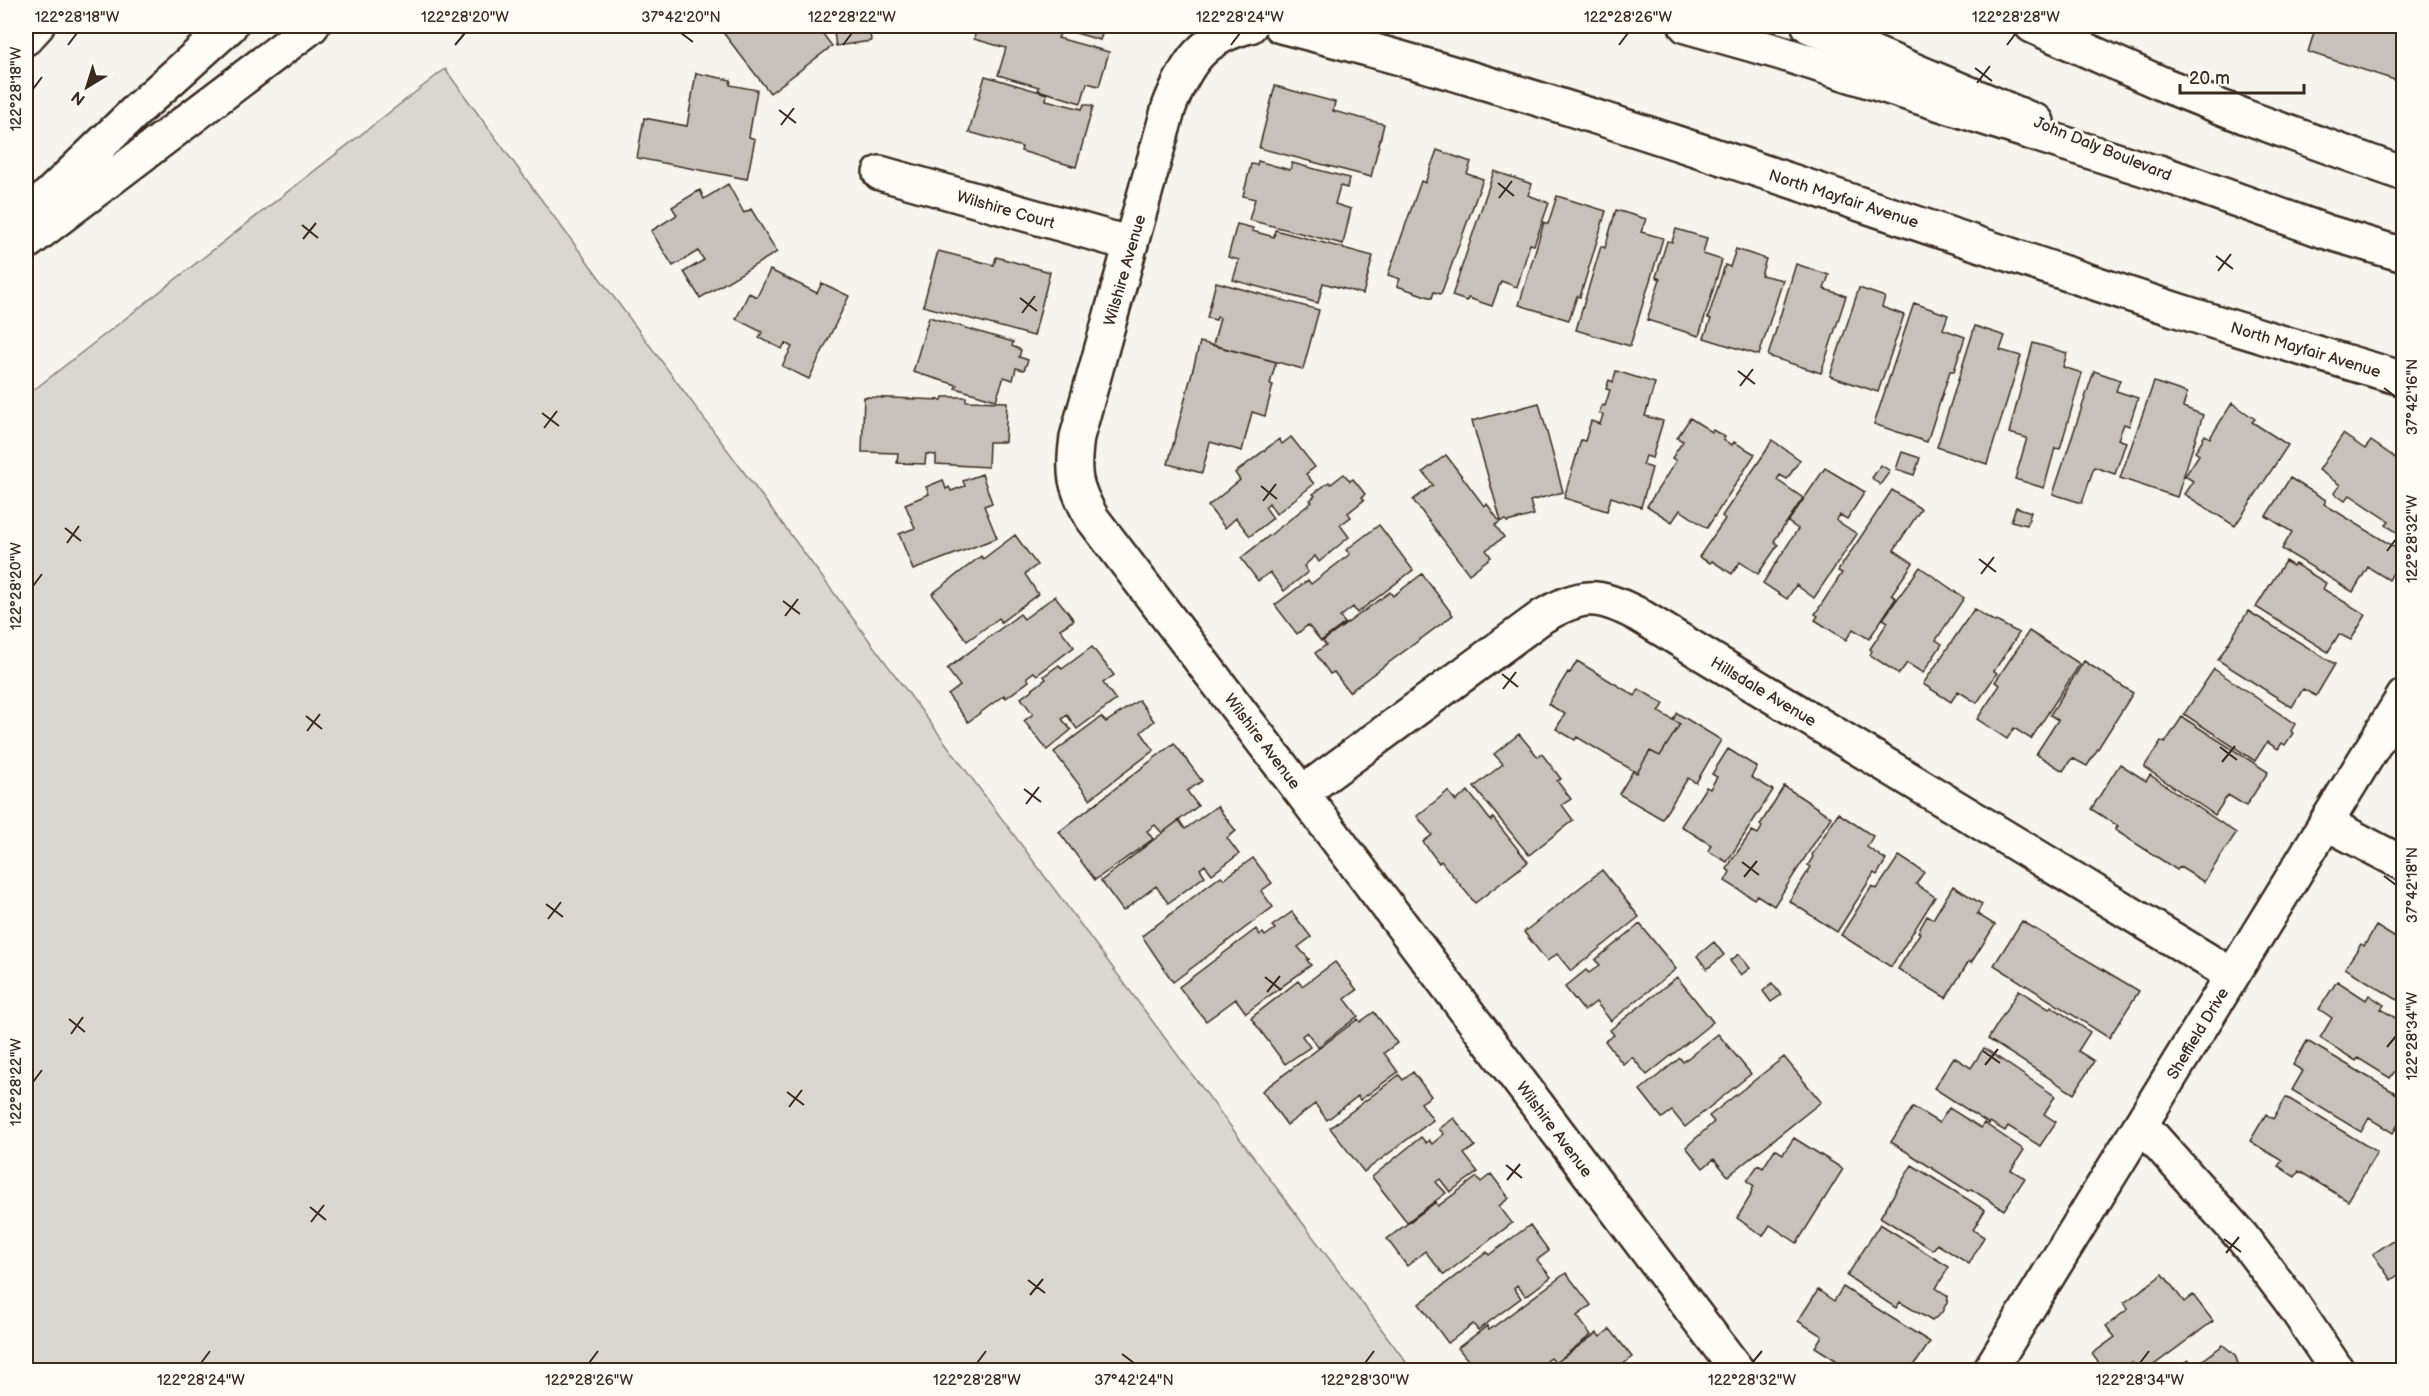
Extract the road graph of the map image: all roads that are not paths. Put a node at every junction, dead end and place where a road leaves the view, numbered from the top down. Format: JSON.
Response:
{"nodes":[{"id":1,"x":37,"y":26,"type":"edge"},
{"id":2,"x":231,"y":26,"type":"edge"},
{"id":3,"x":312,"y":26,"type":"edge"},
{"id":4,"x":1250,"y":26,"type":"edge"},
{"id":5,"x":1281,"y":26,"type":"edge"},
{"id":6,"x":1686,"y":26,"type":"edge"},
{"id":7,"x":1809,"y":26,"type":"edge"},
{"id":8,"x":2032,"y":26,"type":"edge"},
{"id":9,"x":26,"y":38,"type":"edge"},
{"id":10,"x":880,"y":174,"type":"dead end"},
{"id":11,"x":2403,"y":174,"type":"edge"},
{"id":12,"x":2186,"y":182,"type":"junction"},
{"id":13,"x":26,"y":217,"type":"edge"},
{"id":14,"x":26,"y":243,"type":"edge"},
{"id":15,"x":1131,"y":244,"type":"junction"},
{"id":16,"x":2403,"y":255,"type":"edge"},
{"id":17,"x":2403,"y":379,"type":"edge"},
{"id":18,"x":2403,"y":696,"type":"edge"},
{"id":19,"x":1302,"y":793,"type":"junction"},
{"id":20,"x":2325,"y":823,"type":"junction"},
{"id":21,"x":2403,"y":864,"type":"edge"},
{"id":22,"x":2232,"y":975,"type":"junction"},
{"id":23,"x":2142,"y":1124,"type":"junction"},
{"id":24,"x":1737,"y":1371,"type":"edge"},
{"id":25,"x":1990,"y":1371,"type":"edge"},
{"id":26,"x":2337,"y":1371,"type":"edge"}],
"edges":[{"from":1,"to":9,"type":"main road"},
{"from":2,"to":13,"type":"main road"},
{"from":3,"to":14,"type":"main road"},
{"from":4,"to":15,"type":"main road","name":"Wilshire Avenue"},
{"from":5,"to":17,"type":"main road","name":"North Mayfair Avenue"},
{"from":6,"to":12,"type":"main road"},
{"from":7,"to":12,"type":"main road","name":"John Daly Boulevard"},
{"from":8,"to":11,"type":"main road"},
{"from":10,"to":15,"type":"main road","name":"Wilshire Court"},
{"from":12,"to":16,"type":"main road","name":"John Daly Boulevard"},
{"from":15,"to":19,"type":"main road","name":"Wilshire Avenue"},
{"from":18,"to":20,"type":"main road","name":"Sheffield Drive"},
{"from":19,"to":22,"type":"main road","name":"Hillsdale Avenue"},
{"from":19,"to":24,"type":"main road","name":"Wilshire Avenue"},
{"from":20,"to":21,"type":"main road"},
{"from":20,"to":22,"type":"main road","name":"Sheffield Drive"},
{"from":22,"to":23,"type":"main road","name":"Sheffield Drive"},
{"from":23,"to":25,"type":"main road","name":"Sheffield Drive"},
{"from":23,"to":26,"type":"main road"}]}
